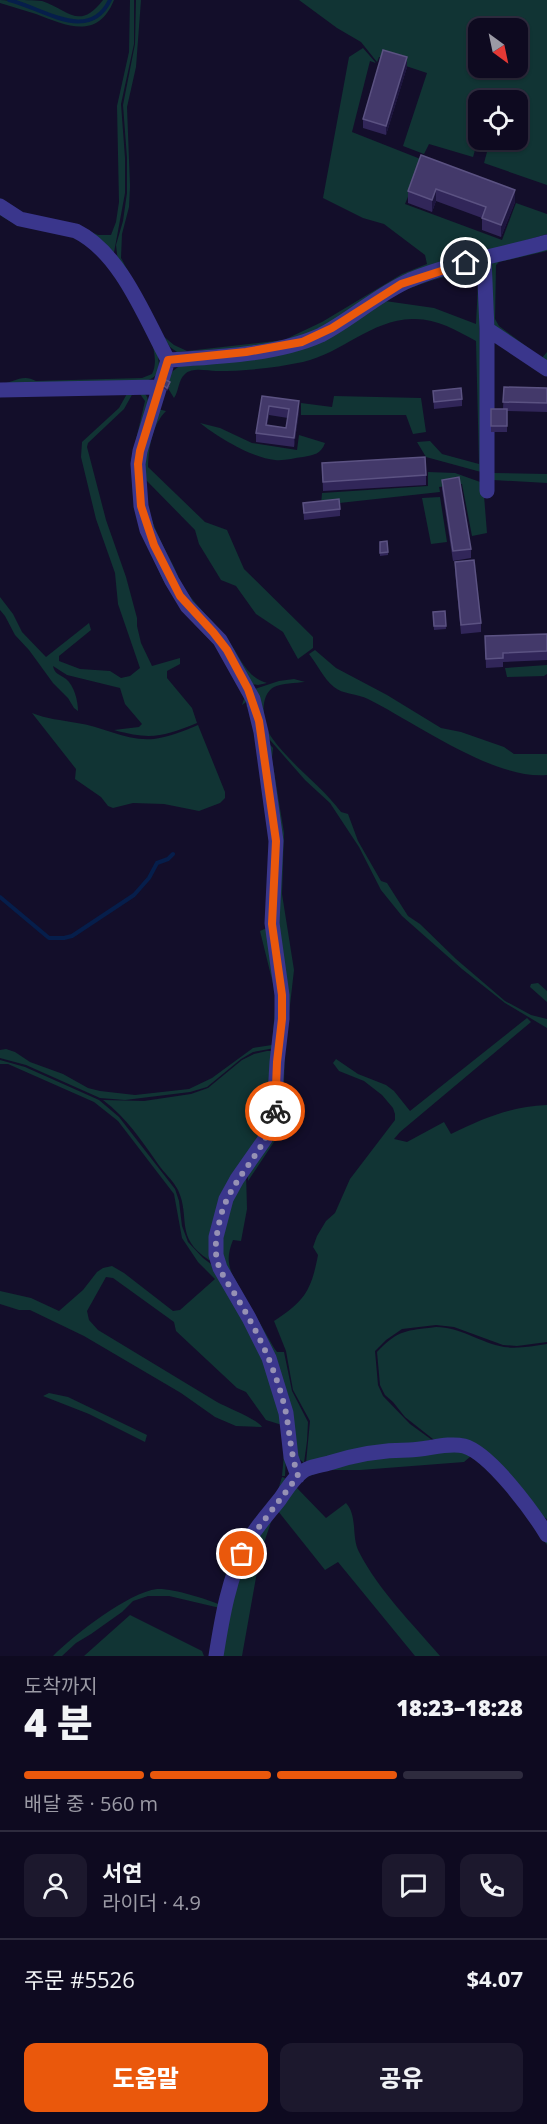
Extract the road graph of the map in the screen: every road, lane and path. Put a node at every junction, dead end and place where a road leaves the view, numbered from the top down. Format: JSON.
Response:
{"nodes":[{"id":1,"x":0,"y":206,"type":"edge"},
{"id":2,"x":547,"y":242,"type":"edge"},
{"id":3,"x":484,"y":258,"type":"junction"},
{"id":4,"x":487,"y":329,"type":"junction"},
{"id":5,"x":168,"y":360,"type":"junction"},
{"id":6,"x":547,"y":369,"type":"edge"},
{"id":7,"x":158,"y":387,"type":"junction"},
{"id":8,"x":0,"y":390,"type":"edge"},
{"id":9,"x":487,"y":491,"type":"dead end"},
{"id":10,"x":298,"y":1476,"type":"junction"},
{"id":11,"x":547,"y":1535,"type":"edge"},
{"id":12,"x":216,"y":1656,"type":"edge"}],
"edges":[{"from":1,"to":5,"type":"street"},
{"from":2,"to":3,"type":"street"},
{"from":3,"to":4,"type":"street"},
{"from":3,"to":5,"type":"street"},
{"from":4,"to":6,"type":"street"},
{"from":4,"to":9,"type":"street"},
{"from":5,"to":7,"type":"street"},
{"from":7,"to":8,"type":"street"},
{"from":7,"to":10,"type":"street"},
{"from":10,"to":11,"type":"street"},
{"from":10,"to":12,"type":"street"}]}
